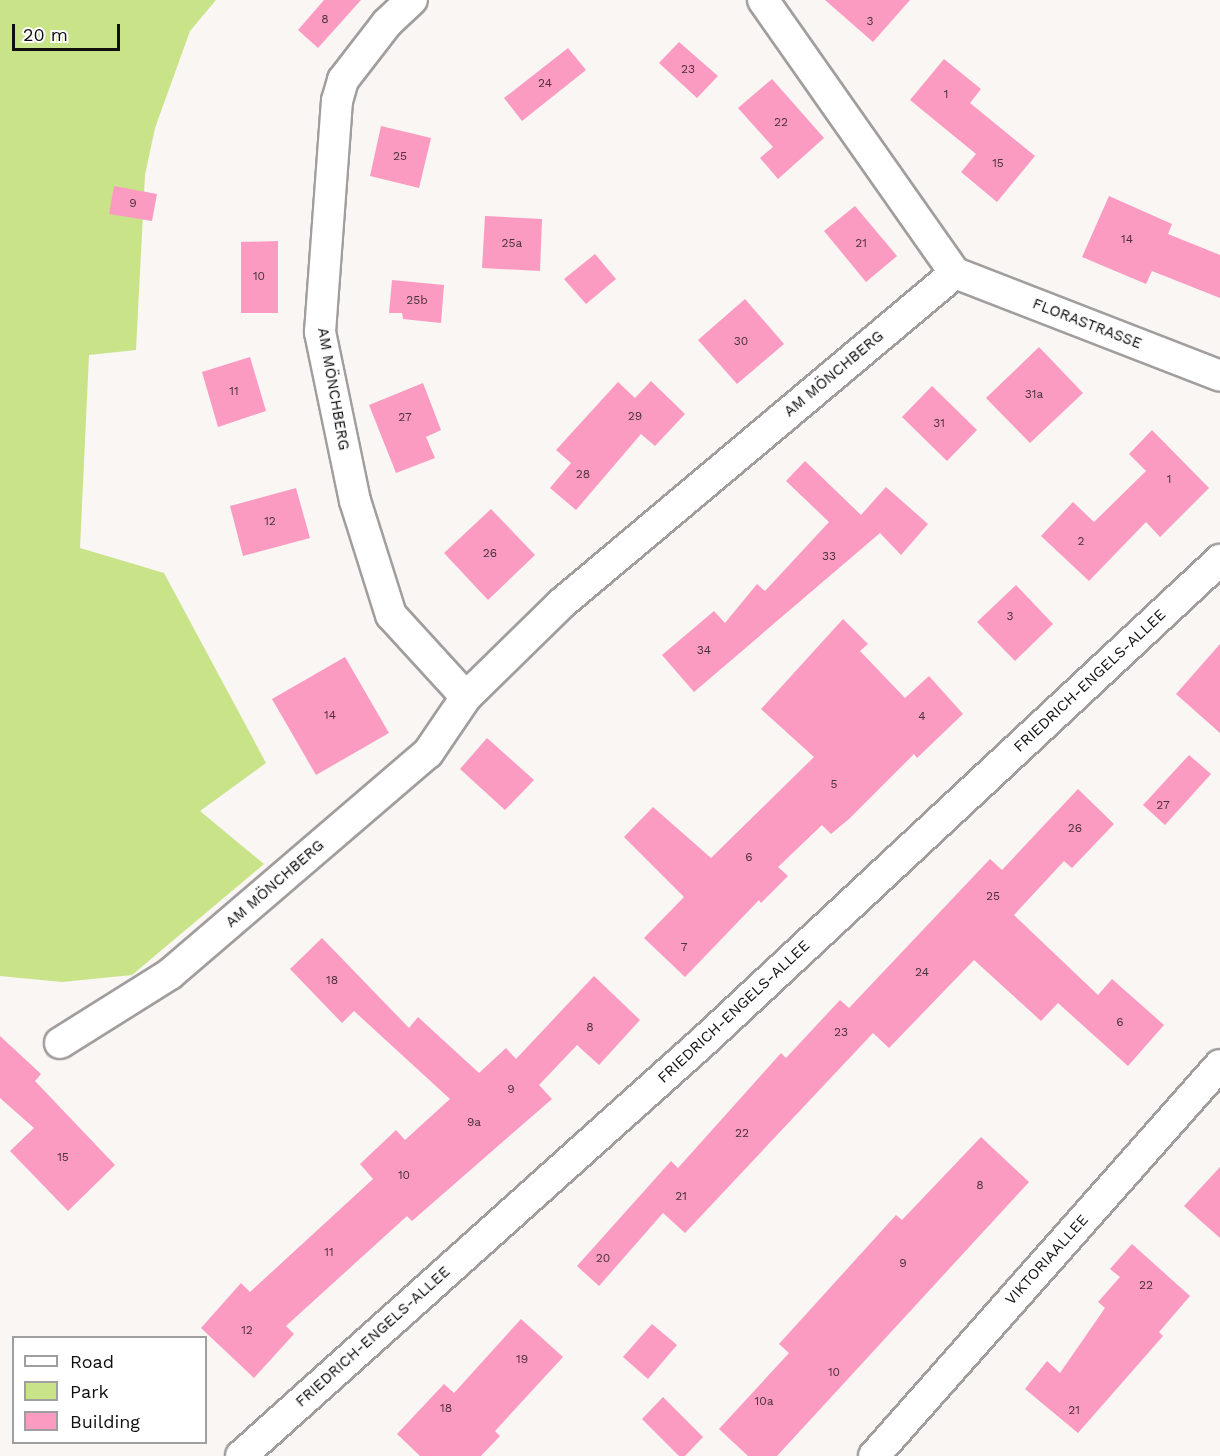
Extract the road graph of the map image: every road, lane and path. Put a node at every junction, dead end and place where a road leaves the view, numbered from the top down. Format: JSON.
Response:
{"nodes":[{"id":1,"x":412,"y":0,"type":"edge"},
{"id":2,"x":763,"y":0,"type":"edge"},
{"id":3,"x":955,"y":273,"type":"junction"},
{"id":4,"x":1220,"y":376,"type":"edge"},
{"id":5,"x":1220,"y":560,"type":"edge"},
{"id":6,"x":466,"y":697,"type":"junction"},
{"id":7,"x":60,"y":1043,"type":"dead end"},
{"id":8,"x":1220,"y":1065,"type":"edge"},
{"id":9,"x":241,"y":1456,"type":"edge"},
{"id":10,"x":874,"y":1456,"type":"edge"}],
"edges":[{"from":1,"to":6,"type":"street","name":"AM MÖNCHBERG"},
{"from":2,"to":3,"type":"street"},
{"from":3,"to":4,"type":"street","name":"FLORASTRASSE"},
{"from":3,"to":6,"type":"street","name":"AM MÖNCHBERG"},
{"from":5,"to":9,"type":"street","name":"FRIEDRICH-ENGELS-ALLEE"},
{"from":6,"to":7,"type":"street","name":"AM MÖNCHBERG"},
{"from":8,"to":10,"type":"street","name":"VIKTORIAALLEE"}]}
